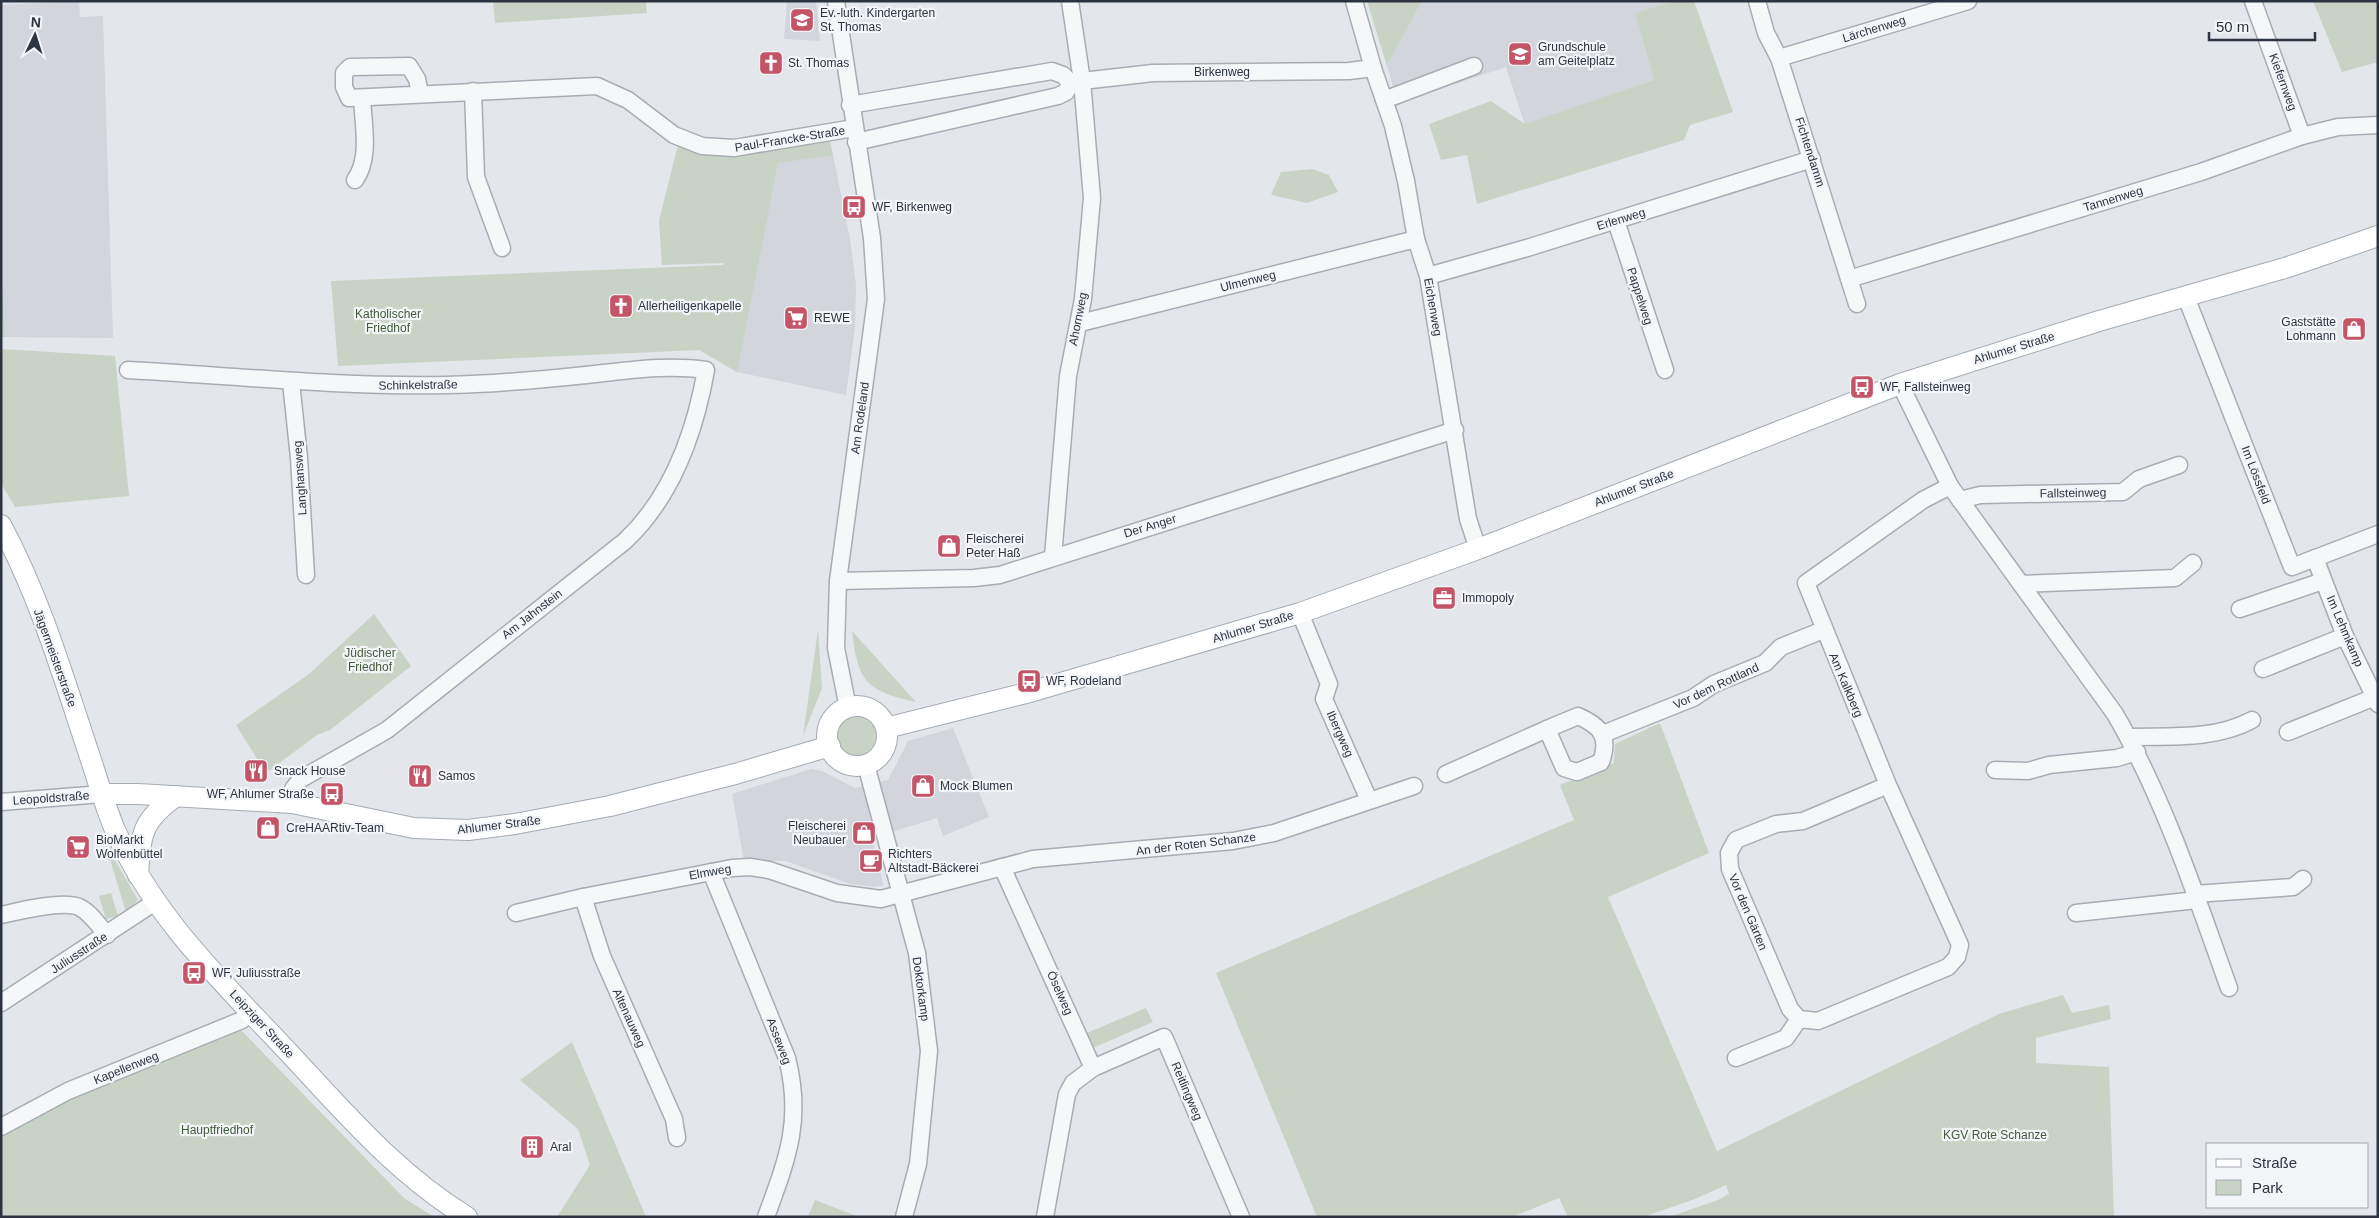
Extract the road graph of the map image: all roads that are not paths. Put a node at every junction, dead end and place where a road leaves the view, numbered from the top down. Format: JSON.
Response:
{"nodes":[{"id":1,"x":836,"y":1,"type":"edge"},
{"id":2,"x":1070,"y":1,"type":"edge"},
{"id":3,"x":1354,"y":1,"type":"edge"},
{"id":4,"x":1757,"y":1,"type":"edge"},
{"id":5,"x":1968,"y":1,"type":"edge"},
{"id":6,"x":2253,"y":1,"type":"edge"},
{"id":7,"x":1779,"y":58,"type":"junction"},
{"id":8,"x":1474,"y":66,"type":"dead end"},
{"id":9,"x":1373,"y":68,"type":"junction"},
{"id":10,"x":1077,"y":82,"type":"junction"},
{"id":11,"x":473,"y":90,"type":"junction"},
{"id":12,"x":420,"y":94,"type":"junction"},
{"id":13,"x":362,"y":98,"type":"junction"},
{"id":14,"x":1384,"y":100,"type":"junction"},
{"id":15,"x":850,"y":105,"type":"junction"},
{"id":16,"x":2378,"y":125,"type":"edge"},
{"id":17,"x":855,"y":135,"type":"junction"},
{"id":18,"x":2302,"y":136,"type":"junction"},
{"id":19,"x":1812,"y":159,"type":"junction"},
{"id":20,"x":355,"y":180,"type":"dead end"},
{"id":21,"x":1616,"y":221,"type":"junction"},
{"id":22,"x":2378,"y":236,"type":"edge"},
{"id":23,"x":1416,"y":239,"type":"junction"},
{"id":24,"x":502,"y":248,"type":"dead end"},
{"id":25,"x":1428,"y":276,"type":"junction"},
{"id":26,"x":1850,"y":279,"type":"junction"},
{"id":27,"x":2186,"y":297,"type":"junction"},
{"id":28,"x":1858,"y":304,"type":"dead end"},
{"id":29,"x":1080,"y":323,"type":"junction"},
{"id":30,"x":128,"y":370,"type":"dead end"},
{"id":31,"x":706,"y":370,"type":"joint"},
{"id":32,"x":1665,"y":370,"type":"dead end"},
{"id":33,"x":291,"y":382,"type":"junction"},
{"id":34,"x":1900,"y":384,"type":"junction"},
{"id":35,"x":1455,"y":430,"type":"junction"},
{"id":36,"x":2179,"y":465,"type":"dead end"},
{"id":37,"x":1950,"y":486,"type":"junction"},
{"id":38,"x":1960,"y":500,"type":"junction"},
{"id":39,"x":1,"y":525,"type":"edge"},
{"id":40,"x":2378,"y":534,"type":"edge"},
{"id":41,"x":1478,"y":549,"type":"junction"},
{"id":42,"x":1053,"y":557,"type":"junction"},
{"id":43,"x":2315,"y":558,"type":"junction"},
{"id":44,"x":2193,"y":563,"type":"dead end"},
{"id":45,"x":306,"y":575,"type":"dead end"},
{"id":46,"x":838,"y":580,"type":"junction"},
{"id":47,"x":2323,"y":581,"type":"junction"},
{"id":48,"x":2021,"y":584,"type":"junction"},
{"id":49,"x":2240,"y":609,"type":"dead end"},
{"id":50,"x":1300,"y":613,"type":"junction"},
{"id":51,"x":1823,"y":630,"type":"junction"},
{"id":52,"x":2345,"y":636,"type":"junction"},
{"id":53,"x":2263,"y":669,"type":"dead end"},
{"id":54,"x":2376,"y":700,"type":"edge"},
{"id":55,"x":848,"y":708,"type":"junction"},
{"id":56,"x":2252,"y":720,"type":"dead end"},
{"id":57,"x":886,"y":728,"type":"junction"},
{"id":58,"x":1547,"y":729,"type":"junction"},
{"id":59,"x":2288,"y":732,"type":"dead end"},
{"id":60,"x":1603,"y":734,"type":"junction"},
{"id":61,"x":2129,"y":737,"type":"junction"},
{"id":62,"x":830,"y":746,"type":"junction"},
{"id":63,"x":2137,"y":752,"type":"junction"},
{"id":64,"x":866,"y":765,"type":"junction"},
{"id":65,"x":1995,"y":770,"type":"dead end"},
{"id":66,"x":1446,"y":774,"type":"dead end"},
{"id":67,"x":1888,"y":785,"type":"junction"},
{"id":68,"x":1414,"y":786,"type":"dead end"},
{"id":69,"x":102,"y":794,"type":"junction"},
{"id":70,"x":176,"y":796,"type":"junction"},
{"id":71,"x":1369,"y":800,"type":"junction"},
{"id":72,"x":1,"y":802,"type":"edge"},
{"id":73,"x":292,"y":803,"type":"junction"},
{"id":74,"x":1002,"y":867,"type":"junction"},
{"id":75,"x":711,"y":872,"type":"junction"},
{"id":76,"x":138,"y":875,"type":"junction"},
{"id":77,"x":2303,"y":879,"type":"dead end"},
{"id":78,"x":902,"y":895,"type":"junction"},
{"id":79,"x":584,"y":897,"type":"junction"},
{"id":80,"x":2196,"y":897,"type":"junction"},
{"id":81,"x":155,"y":902,"type":"junction"},
{"id":82,"x":516,"y":912,"type":"dead end"},
{"id":83,"x":2076,"y":912,"type":"dead end"},
{"id":84,"x":1,"y":915,"type":"edge"},
{"id":85,"x":107,"y":935,"type":"junction"},
{"id":86,"x":2229,"y":988,"type":"dead end"},
{"id":87,"x":1,"y":1003,"type":"edge"},
{"id":88,"x":250,"y":1012,"type":"junction"},
{"id":89,"x":1799,"y":1019,"type":"junction"},
{"id":90,"x":1736,"y":1058,"type":"dead end"},
{"id":91,"x":1092,"y":1068,"type":"junction"},
{"id":92,"x":1,"y":1127,"type":"edge"},
{"id":93,"x":676,"y":1138,"type":"dead end"},
{"id":94,"x":467,"y":1217,"type":"edge"},
{"id":95,"x":766,"y":1217,"type":"edge"},
{"id":96,"x":904,"y":1217,"type":"edge"},
{"id":97,"x":1045,"y":1217,"type":"edge"},
{"id":98,"x":1241,"y":1217,"type":"edge"}],
"edges":[{"from":1,"to":15,"type":"street","name":"Am Rodeland"},
{"from":2,"to":10,"type":"street","name":"Ahornweg"},
{"from":3,"to":9,"type":"street","name":"Eichenweg"},
{"from":4,"to":7,"type":"street","name":"Fichtendamm"},
{"from":5,"to":7,"type":"street","name":"Lärchenweg"},
{"from":6,"to":18,"type":"street","name":"Kiefernweg"},
{"from":7,"to":19,"type":"street","name":"Fichtendamm"},
{"from":8,"to":14,"type":"street"},
{"from":9,"to":10,"type":"street","name":"Birkenweg"},
{"from":9,"to":14,"type":"street","name":"Eichenweg"},
{"from":10,"to":15,"type":"street"},
{"from":10,"to":17,"type":"street"},
{"from":10,"to":29,"type":"street","name":"Ahornweg"},
{"from":11,"to":12,"type":"street","name":"Paul-Francke-Straße"},
{"from":11,"to":17,"type":"street","name":"Paul-Francke-Straße"},
{"from":11,"to":24,"type":"street"},
{"from":12,"to":13,"type":"street","name":"Paul-Francke-Straße"},
{"from":12,"to":13,"type":"street"},
{"from":13,"to":20,"type":"street"},
{"from":14,"to":23,"type":"street","name":"Eichenweg"},
{"from":15,"to":17,"type":"street","name":"Am Rodeland"},
{"from":16,"to":18,"type":"street","name":"Tannenweg"},
{"from":17,"to":46,"type":"street","name":"Am Rodeland"},
{"from":18,"to":26,"type":"street","name":"Tannenweg"},
{"from":19,"to":21,"type":"street","name":"Erlenweg"},
{"from":19,"to":26,"type":"street","name":"Fichtendamm"},
{"from":21,"to":25,"type":"street","name":"Erlenweg"},
{"from":21,"to":32,"type":"street","name":"Pappelweg"},
{"from":22,"to":27,"type":"main road","name":"Ahlumer Straße"},
{"from":23,"to":25,"type":"street","name":"Eichenweg"},
{"from":23,"to":29,"type":"street","name":"Ulmenweg"},
{"from":25,"to":35,"type":"street","name":"Eichenweg"},
{"from":26,"to":28,"type":"street","name":"Fichtendamm"},
{"from":27,"to":34,"type":"main road","name":"Ahlumer Straße"},
{"from":27,"to":43,"type":"street","name":"Im Lössfeld"},
{"from":29,"to":42,"type":"street","name":"Ahornweg"},
{"from":30,"to":33,"type":"street","name":"Schinkelstraße"},
{"from":31,"to":33,"type":"street","name":"Schinkelstraße"},
{"from":31,"to":73,"type":"street","name":"Am Jahnstein"},
{"from":33,"to":45,"type":"street","name":"Langhansweg"},
{"from":34,"to":37,"type":"street"},
{"from":34,"to":41,"type":"main road","name":"Ahlumer Straße"},
{"from":35,"to":41,"type":"street","name":"Eichenweg"},
{"from":35,"to":42,"type":"street","name":"Der Anger"},
{"from":36,"to":38,"type":"street","name":"Fallsteinweg"},
{"from":37,"to":38,"type":"street"},
{"from":37,"to":51,"type":"street","name":"Am Kalkberg"},
{"from":38,"to":48,"type":"street"},
{"from":39,"to":69,"type":"main road","name":"Jägermeisterstraße"},
{"from":40,"to":43,"type":"street","name":"Im Lössfeld"},
{"from":41,"to":50,"type":"main road","name":"Ahlumer Straße"},
{"from":42,"to":46,"type":"street","name":"Der Anger"},
{"from":43,"to":47,"type":"street","name":"Im Lehmkamp"},
{"from":44,"to":48,"type":"street"},
{"from":46,"to":55,"type":"street","name":"Am Rodeland"},
{"from":47,"to":49,"type":"street"},
{"from":47,"to":52,"type":"street","name":"Im Lehmkamp"},
{"from":48,"to":61,"type":"street"},
{"from":50,"to":57,"type":"main road","name":"Ahlumer Straße"},
{"from":50,"to":71,"type":"street","name":"Ibergweg"},
{"from":51,"to":60,"type":"street","name":"Vor dem Rottland"},
{"from":51,"to":67,"type":"street","name":"Am Kalkberg"},
{"from":52,"to":53,"type":"street"},
{"from":52,"to":54,"type":"street","name":"Im Lehmkamp"},
{"from":54,"to":59,"type":"street"},
{"from":55,"to":57,"type":"main road"},
{"from":55,"to":62,"type":"main road"},
{"from":56,"to":61,"type":"street"},
{"from":57,"to":64,"type":"main road"},
{"from":58,"to":60,"type":"street"},
{"from":58,"to":60,"type":"street"},
{"from":58,"to":66,"type":"street"},
{"from":61,"to":63,"type":"street"},
{"from":62,"to":64,"type":"main road"},
{"from":62,"to":73,"type":"main road","name":"Ahlumer Straße"},
{"from":63,"to":65,"type":"street"},
{"from":63,"to":80,"type":"street"},
{"from":64,"to":78,"type":"street","name":"Doktorkamp"},
{"from":67,"to":89,"type":"street","name":"Vor den Gärten"},
{"from":67,"to":89,"type":"street","name":"Am Kalkberg"},
{"from":68,"to":71,"type":"street","name":"An der Roten Schanze"},
{"from":69,"to":70,"type":"main road","name":"Ahlumer Straße"},
{"from":69,"to":72,"type":"street","name":"Leopoldstraße"},
{"from":69,"to":76,"type":"main road","name":"Leipziger Straße"},
{"from":70,"to":73,"type":"main road","name":"Ahlumer Straße"},
{"from":70,"to":76,"type":"main road"},
{"from":71,"to":74,"type":"street","name":"An der Roten Schanze"},
{"from":74,"to":78,"type":"street"},
{"from":74,"to":91,"type":"street","name":"Öselweg"},
{"from":75,"to":78,"type":"street","name":"Elmweg"},
{"from":75,"to":79,"type":"street","name":"Elmweg"},
{"from":75,"to":95,"type":"street","name":"Asseweg"},
{"from":76,"to":81,"type":"main road","name":"Leipziger Straße"},
{"from":77,"to":80,"type":"street"},
{"from":78,"to":96,"type":"street","name":"Doktorkamp"},
{"from":79,"to":82,"type":"street","name":"Elmweg"},
{"from":79,"to":93,"type":"street","name":"Altenauweg"},
{"from":80,"to":83,"type":"street"},
{"from":80,"to":86,"type":"street"},
{"from":81,"to":85,"type":"street","name":"Juliusstraße"},
{"from":81,"to":88,"type":"main road","name":"Leipziger Straße"},
{"from":84,"to":85,"type":"street"},
{"from":85,"to":87,"type":"street","name":"Juliusstraße"},
{"from":88,"to":92,"type":"street","name":"Kapellenweg"},
{"from":88,"to":94,"type":"main road","name":"Leipziger Straße"},
{"from":89,"to":90,"type":"street"},
{"from":91,"to":97,"type":"street"},
{"from":91,"to":98,"type":"street","name":"Reitlingweg"}]}
